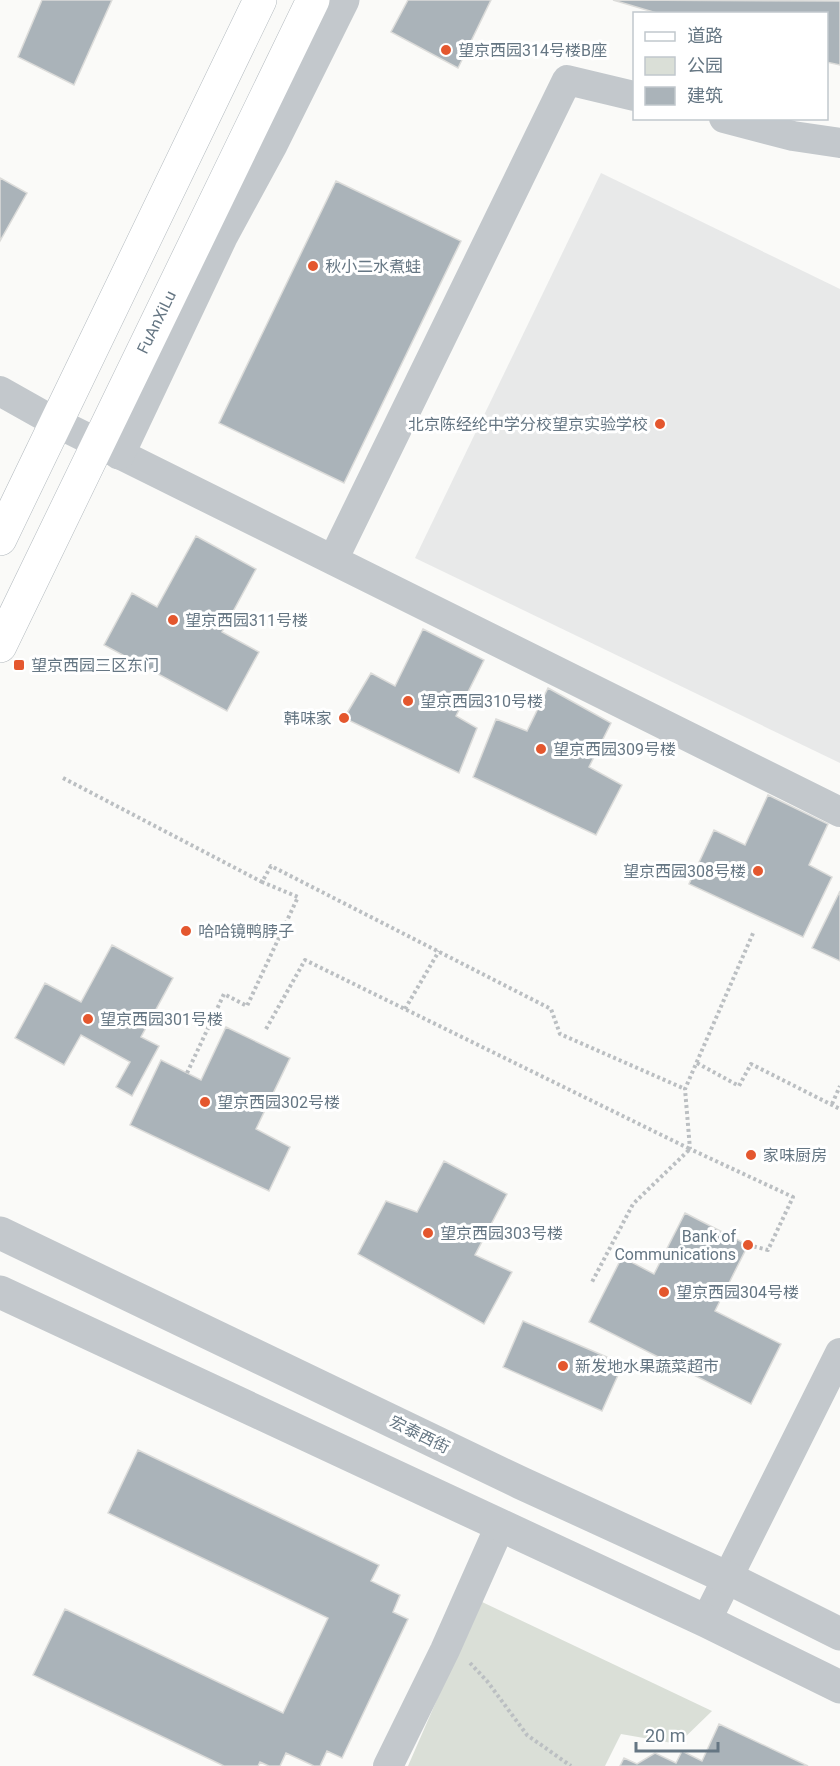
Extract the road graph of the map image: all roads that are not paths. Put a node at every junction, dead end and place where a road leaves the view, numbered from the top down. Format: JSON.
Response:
{"nodes":[{"id":1,"x":260,"y":0,"type":"edge"},
{"id":2,"x":313,"y":0,"type":"edge"},
{"id":3,"x":344,"y":0,"type":"edge"},
{"id":4,"x":633,"y":96,"type":"edge"},
{"id":5,"x":732,"y":120,"type":"edge"},
{"id":6,"x":840,"y":143,"type":"edge"},
{"id":7,"x":0,"y":391,"type":"edge"},
{"id":8,"x":55,"y":422,"type":"junction"},
{"id":9,"x":108,"y":447,"type":"junction"},
{"id":10,"x":0,"y":539,"type":"edge"},
{"id":11,"x":333,"y":560,"type":"junction"},
{"id":12,"x":0,"y":646,"type":"edge"},
{"id":13,"x":840,"y":812,"type":"edge"},
{"id":14,"x":0,"y":1233,"type":"edge"},
{"id":15,"x":0,"y":1292,"type":"edge"},
{"id":16,"x":840,"y":1353,"type":"edge"},
{"id":17,"x":500,"y":1526,"type":"junction"},
{"id":18,"x":728,"y":1578,"type":"junction"},
{"id":19,"x":706,"y":1621,"type":"junction"},
{"id":20,"x":840,"y":1634,"type":"edge"},
{"id":21,"x":840,"y":1687,"type":"edge"},
{"id":22,"x":388,"y":1766,"type":"edge"}],
"edges":[{"from":1,"to":8,"type":"main road"},
{"from":2,"to":9,"type":"main road","name":"FuAnXiLu"},
{"from":3,"to":9,"type":"street"},
{"from":4,"to":11,"type":"street"},
{"from":5,"to":6,"type":"street"},
{"from":7,"to":8,"type":"street"},
{"from":8,"to":9,"type":"street"},
{"from":8,"to":10,"type":"main road"},
{"from":9,"to":11,"type":"street"},
{"from":9,"to":12,"type":"main road","name":"FuAnXiLu"},
{"from":11,"to":13,"type":"street"},
{"from":14,"to":18,"type":"street","name":"宏泰西街"},
{"from":15,"to":17,"type":"street"},
{"from":16,"to":18,"type":"street"},
{"from":17,"to":19,"type":"street"},
{"from":17,"to":22,"type":"street"},
{"from":18,"to":19,"type":"street"},
{"from":18,"to":20,"type":"street","name":"宏泰西街"},
{"from":19,"to":21,"type":"street"}]}
